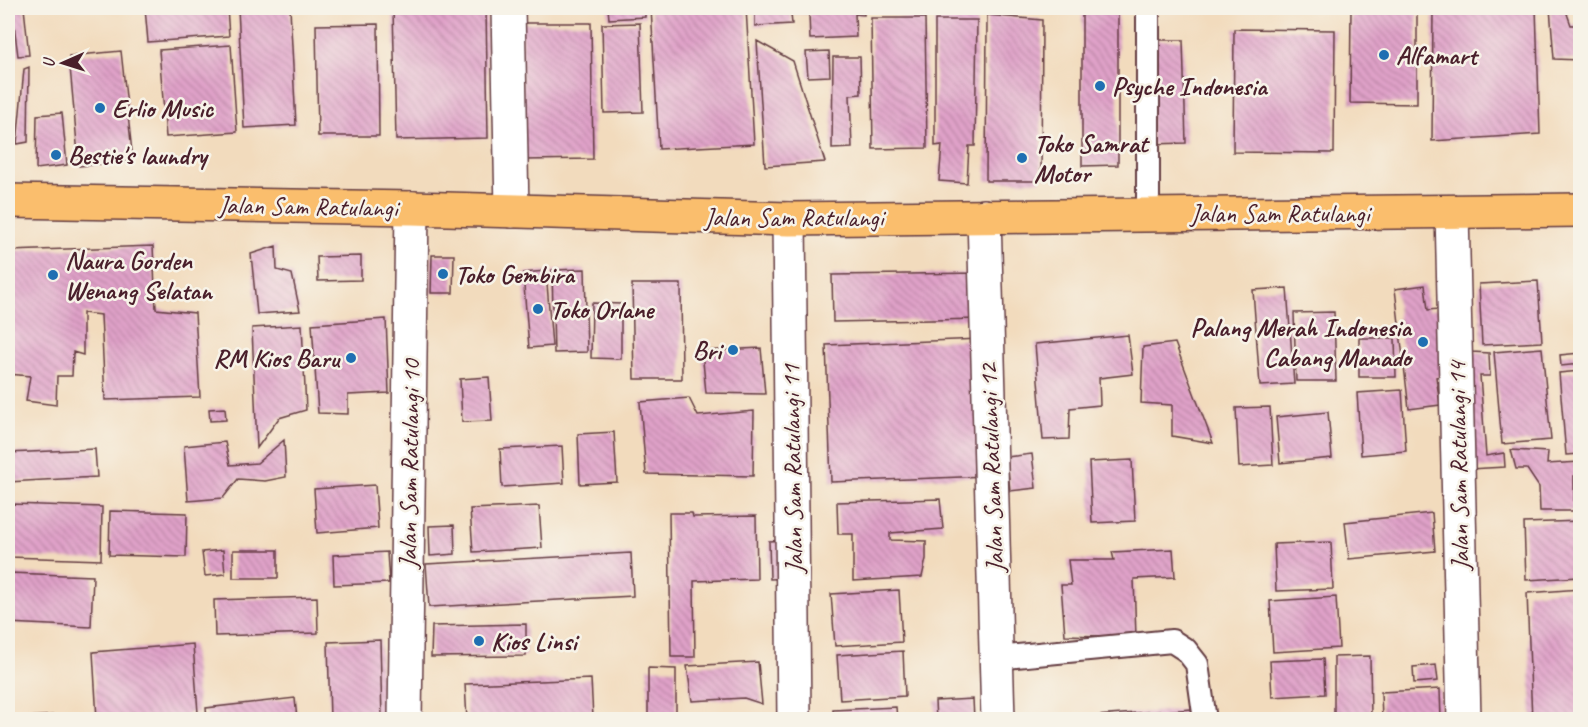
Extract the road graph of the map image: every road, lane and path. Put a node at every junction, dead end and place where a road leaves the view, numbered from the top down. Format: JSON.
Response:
{"nodes":[{"id":1,"x":508,"y":8,"type":"edge"},
{"id":2,"x":1148,"y":8,"type":"edge"},
{"id":3,"x":8,"y":201,"type":"edge"},
{"id":4,"x":412,"y":208,"type":"junction"},
{"id":5,"x":1581,"y":210,"type":"edge"},
{"id":6,"x":512,"y":211,"type":"junction"},
{"id":7,"x":1452,"y":212,"type":"junction"},
{"id":8,"x":1148,"y":214,"type":"junction"},
{"id":9,"x":984,"y":216,"type":"junction"},
{"id":10,"x":789,"y":219,"type":"junction"},
{"id":11,"x":996,"y":658,"type":"junction"},
{"id":12,"x":405,"y":720,"type":"edge"},
{"id":13,"x":794,"y":720,"type":"edge"},
{"id":14,"x":998,"y":720,"type":"edge"},
{"id":15,"x":1205,"y":720,"type":"edge"},
{"id":16,"x":1464,"y":720,"type":"edge"}],
"edges":[{"from":1,"to":6,"type":"street"},
{"from":2,"to":8,"type":"lane"},
{"from":3,"to":4,"type":"main road","name":"Jalan Sam Ratulangi"},
{"from":4,"to":6,"type":"main road","name":"Jalan Sam Ratulangi"},
{"from":4,"to":12,"type":"street","name":"Jalan Sam Ratulangi 10"},
{"from":5,"to":7,"type":"main road","name":"Jalan Sam Ratulangi"},
{"from":6,"to":10,"type":"main road","name":"Jalan Sam Ratulangi"},
{"from":7,"to":8,"type":"main road","name":"Jalan Sam Ratulangi"},
{"from":7,"to":16,"type":"street","name":"Jalan Sam Ratulangi 14"},
{"from":8,"to":9,"type":"main road","name":"Jalan Sam Ratulangi"},
{"from":9,"to":10,"type":"main road","name":"Jalan Sam Ratulangi"},
{"from":9,"to":11,"type":"street","name":"Jalan Sam Ratulangi 12"},
{"from":10,"to":13,"type":"street","name":"Jalan Sam Ratulangi 11"},
{"from":11,"to":14,"type":"street","name":"Jalan Sam Ratulangi 12"},
{"from":11,"to":15,"type":"lane"}]}
